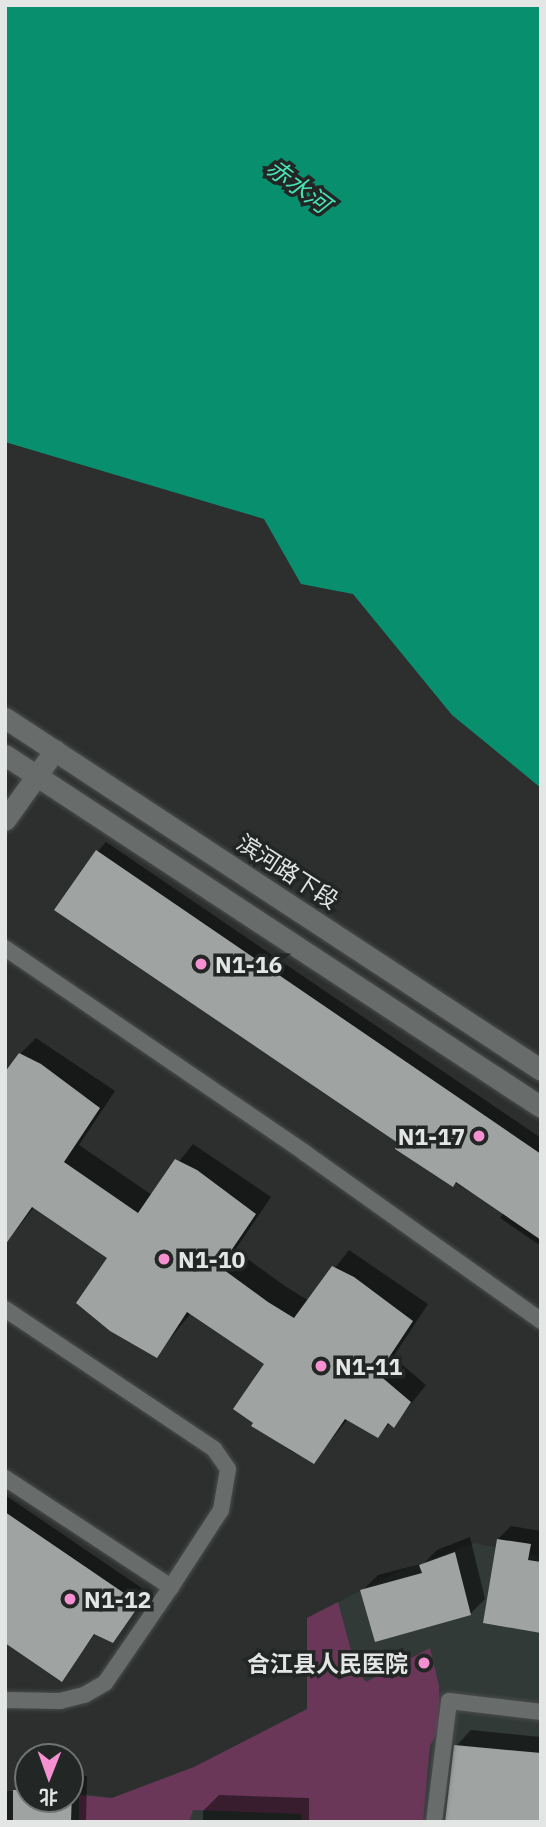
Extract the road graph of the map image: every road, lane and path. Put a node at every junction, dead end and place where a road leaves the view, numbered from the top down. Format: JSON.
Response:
{"nodes":[{"id":1,"x":5,"y":718,"type":"edge"},
{"id":2,"x":55,"y":750,"type":"junction"},
{"id":3,"x":5,"y":755,"type":"edge"},
{"id":4,"x":36,"y":776,"type":"junction"},
{"id":5,"x":5,"y":820,"type":"edge"},
{"id":6,"x":5,"y":948,"type":"edge"},
{"id":7,"x":541,"y":1070,"type":"edge"},
{"id":8,"x":541,"y":1107,"type":"edge"},
{"id":9,"x":5,"y":1308,"type":"edge"},
{"id":10,"x":541,"y":1321,"type":"edge"},
{"id":11,"x":5,"y":1478,"type":"edge"},
{"id":12,"x":171,"y":1587,"type":"junction"},
{"id":13,"x":5,"y":1700,"type":"edge"},
{"id":14,"x":541,"y":1712,"type":"edge"},
{"id":15,"x":434,"y":1822,"type":"edge"}],
"edges":[{"from":1,"to":2,"type":"street","name":"滨河路下段"},
{"from":2,"to":4,"type":"street"},
{"from":2,"to":7,"type":"street","name":"滨河路下段"},
{"from":3,"to":4,"type":"street"},
{"from":4,"to":5,"type":"street"},
{"from":4,"to":8,"type":"street"},
{"from":6,"to":10,"type":"lane"},
{"from":9,"to":12,"type":"lane"},
{"from":11,"to":12,"type":"lane"},
{"from":12,"to":13,"type":"lane"},
{"from":14,"to":15,"type":"lane"}]}
